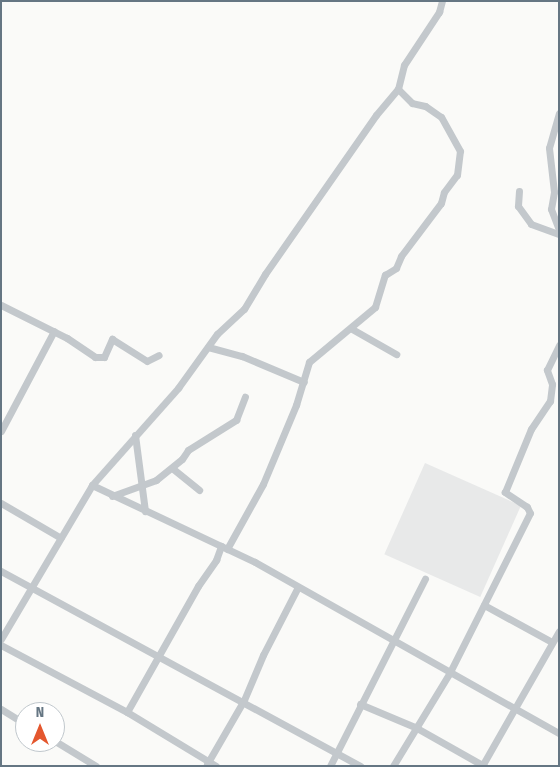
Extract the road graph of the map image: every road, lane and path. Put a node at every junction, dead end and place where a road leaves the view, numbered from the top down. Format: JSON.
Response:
{"nodes":[{"id":1,"x":442,"y":1,"type":"edge"},
{"id":2,"x":398,"y":88,"type":"junction"},
{"id":3,"x":559,"y":113,"type":"edge"},
{"id":4,"x":519,"y":191,"type":"dead end"},
{"id":5,"x":559,"y":230,"type":"edge"},
{"id":6,"x":559,"y":234,"type":"edge"},
{"id":7,"x":1,"y":305,"type":"edge"},
{"id":8,"x":352,"y":328,"type":"junction"},
{"id":9,"x":54,"y":331,"type":"junction"},
{"id":10,"x":559,"y":345,"type":"edge"},
{"id":11,"x":208,"y":347,"type":"junction"},
{"id":12,"x":396,"y":354,"type":"dead end"},
{"id":13,"x":159,"y":355,"type":"dead end"},
{"id":14,"x":304,"y":382,"type":"junction"},
{"id":15,"x":245,"y":397,"type":"dead end"},
{"id":16,"x":1,"y":431,"type":"edge"},
{"id":17,"x":134,"y":435,"type":"junction"},
{"id":18,"x":172,"y":468,"type":"junction"},
{"id":19,"x":92,"y":485,"type":"junction"},
{"id":20,"x":140,"y":486,"type":"junction"},
{"id":21,"x":199,"y":490,"type":"dead end"},
{"id":22,"x":112,"y":496,"type":"junction"},
{"id":23,"x":1,"y":503,"type":"edge"},
{"id":24,"x":145,"y":511,"type":"junction"},
{"id":25,"x":61,"y":538,"type":"junction"},
{"id":26,"x":224,"y":547,"type":"junction"},
{"id":27,"x":1,"y":571,"type":"edge"},
{"id":28,"x":425,"y":579,"type":"dead end"},
{"id":29,"x":298,"y":587,"type":"junction"},
{"id":30,"x":32,"y":588,"type":"junction"},
{"id":31,"x":484,"y":606,"type":"junction"},
{"id":32,"x":559,"y":630,"type":"edge"},
{"id":33,"x":1,"y":639,"type":"edge"},
{"id":34,"x":393,"y":640,"type":"junction"},
{"id":35,"x":552,"y":642,"type":"junction"},
{"id":36,"x":1,"y":646,"type":"edge"},
{"id":37,"x":158,"y":658,"type":"junction"},
{"id":38,"x":449,"y":674,"type":"junction"},
{"id":39,"x":244,"y":700,"type":"junction"},
{"id":40,"x":360,"y":704,"type":"junction"},
{"id":41,"x":515,"y":709,"type":"junction"},
{"id":42,"x":1,"y":710,"type":"edge"},
{"id":43,"x":126,"y":712,"type":"junction"},
{"id":44,"x":15,"y":718,"type":"edge"},
{"id":45,"x":415,"y":727,"type":"junction"},
{"id":46,"x":559,"y":733,"type":"edge"},
{"id":47,"x":65,"y":747,"type":"edge"},
{"id":48,"x":337,"y":753,"type":"junction"},
{"id":49,"x":207,"y":764,"type":"edge"},
{"id":50,"x":482,"y":765,"type":"edge"},
{"id":51,"x":96,"y":766,"type":"edge"},
{"id":52,"x":216,"y":766,"type":"edge"},
{"id":53,"x":330,"y":766,"type":"edge"},
{"id":54,"x":360,"y":766,"type":"edge"},
{"id":55,"x":393,"y":766,"type":"edge"}],
"edges":[{"from":1,"to":2,"type":"street"},
{"from":2,"to":8,"type":"street"},
{"from":2,"to":11,"type":"street"},
{"from":3,"to":5,"type":"street"},
{"from":4,"to":6,"type":"street"},
{"from":7,"to":9,"type":"street"},
{"from":8,"to":12,"type":"street"},
{"from":8,"to":14,"type":"street"},
{"from":9,"to":13,"type":"street"},
{"from":9,"to":16,"type":"street"},
{"from":10,"to":31,"type":"street"},
{"from":11,"to":14,"type":"street"},
{"from":11,"to":17,"type":"street"},
{"from":14,"to":26,"type":"street"},
{"from":15,"to":18,"type":"street"},
{"from":17,"to":19,"type":"street"},
{"from":17,"to":20,"type":"street"},
{"from":18,"to":20,"type":"street"},
{"from":18,"to":21,"type":"street"},
{"from":19,"to":22,"type":"street"},
{"from":19,"to":25,"type":"street"},
{"from":20,"to":22,"type":"street"},
{"from":20,"to":24,"type":"street"},
{"from":22,"to":24,"type":"street"},
{"from":23,"to":25,"type":"street"},
{"from":24,"to":26,"type":"street"},
{"from":25,"to":30,"type":"street"},
{"from":26,"to":29,"type":"street"},
{"from":26,"to":37,"type":"street"},
{"from":27,"to":30,"type":"street"},
{"from":28,"to":34,"type":"street"},
{"from":29,"to":34,"type":"street"},
{"from":29,"to":39,"type":"street"},
{"from":30,"to":33,"type":"street"},
{"from":30,"to":37,"type":"street"},
{"from":31,"to":35,"type":"street"},
{"from":31,"to":38,"type":"street"},
{"from":32,"to":35,"type":"street"},
{"from":34,"to":38,"type":"street"},
{"from":34,"to":40,"type":"street"},
{"from":35,"to":41,"type":"street"},
{"from":36,"to":43,"type":"street"},
{"from":37,"to":39,"type":"street"},
{"from":37,"to":43,"type":"street"},
{"from":38,"to":41,"type":"street"},
{"from":38,"to":45,"type":"street"},
{"from":39,"to":48,"type":"street"},
{"from":39,"to":49,"type":"street"},
{"from":40,"to":45,"type":"street"},
{"from":40,"to":48,"type":"street"},
{"from":41,"to":46,"type":"street"},
{"from":41,"to":50,"type":"street"},
{"from":42,"to":44,"type":"street"},
{"from":43,"to":49,"type":"street"},
{"from":45,"to":50,"type":"street"},
{"from":45,"to":55,"type":"street"},
{"from":47,"to":51,"type":"street"},
{"from":48,"to":53,"type":"street"},
{"from":48,"to":54,"type":"street"},
{"from":49,"to":52,"type":"street"}]}
